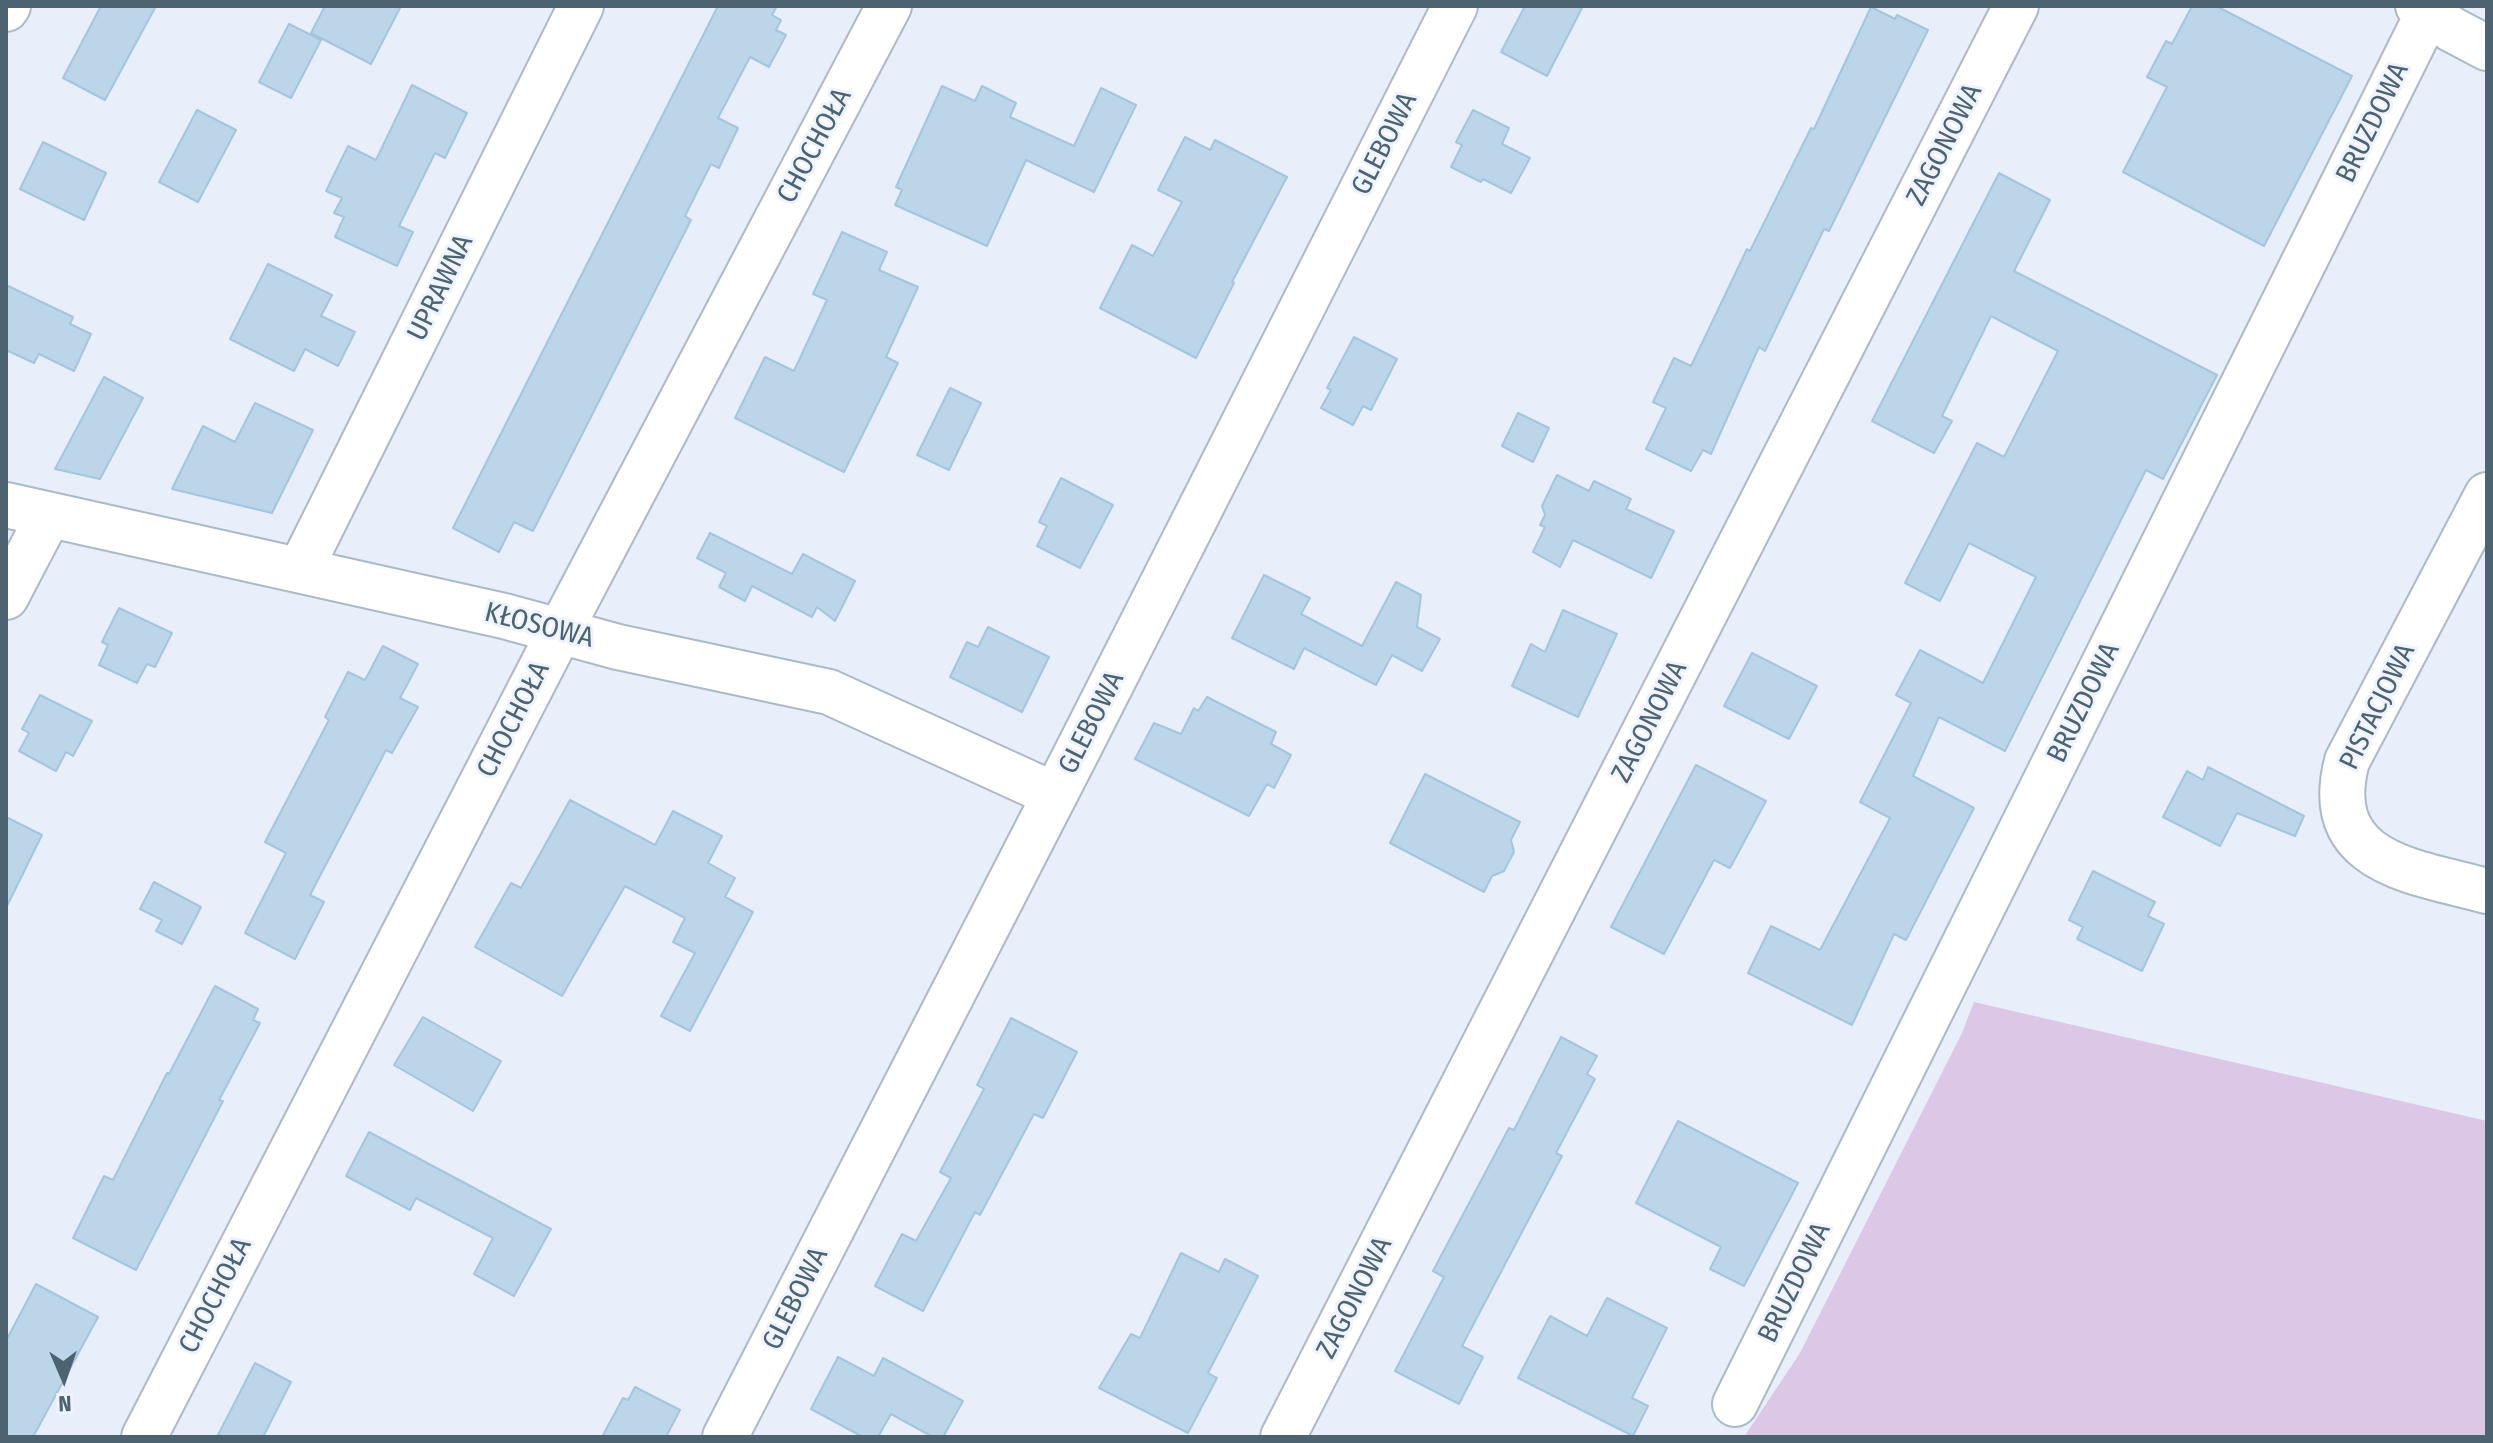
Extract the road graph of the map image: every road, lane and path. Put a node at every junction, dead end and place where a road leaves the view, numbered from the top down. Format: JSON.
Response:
{"nodes":[{"id":1,"x":581,"y":6,"type":"edge"},
{"id":2,"x":889,"y":6,"type":"edge"},
{"id":3,"x":1455,"y":6,"type":"edge"},
{"id":4,"x":2016,"y":6,"type":"edge"},
{"id":5,"x":2423,"y":9,"type":"edge"},
{"id":6,"x":2487,"y":48,"type":"edge"},
{"id":7,"x":2487,"y":495,"type":"edge"},
{"id":8,"x":6,"y":505,"type":"edge"},
{"id":9,"x":49,"y":515,"type":"junction"},
{"id":10,"x":300,"y":570,"type":"junction"},
{"id":11,"x":6,"y":597,"type":"edge"},
{"id":12,"x":560,"y":631,"type":"junction"},
{"id":13,"x":1055,"y":795,"type":"junction"},
{"id":14,"x":2487,"y":891,"type":"edge"},
{"id":15,"x":1735,"y":1404,"type":"dead end"},
{"id":16,"x":144,"y":1437,"type":"edge"},
{"id":17,"x":725,"y":1437,"type":"edge"},
{"id":18,"x":1283,"y":1437,"type":"edge"}],
"edges":[{"from":1,"to":10,"type":"street","name":"UPRAWNA"},
{"from":2,"to":12,"type":"street","name":"CHOCHOŁA"},
{"from":3,"to":13,"type":"street","name":"GLEBOWA"},
{"from":4,"to":18,"type":"street","name":"ZAGONOWA"},
{"from":5,"to":6,"type":"street"},
{"from":5,"to":15,"type":"street","name":"BRUZDOWA"},
{"from":7,"to":14,"type":"street","name":"PISTACJOWA"},
{"from":8,"to":9,"type":"street","name":"KŁOSOWA"},
{"from":9,"to":10,"type":"street","name":"KŁOSOWA"},
{"from":9,"to":11,"type":"street"},
{"from":10,"to":12,"type":"street","name":"KŁOSOWA"},
{"from":12,"to":13,"type":"street","name":"KŁOSOWA"},
{"from":12,"to":16,"type":"street","name":"CHOCHOŁA"},
{"from":13,"to":17,"type":"street","name":"GLEBOWA"}]}
